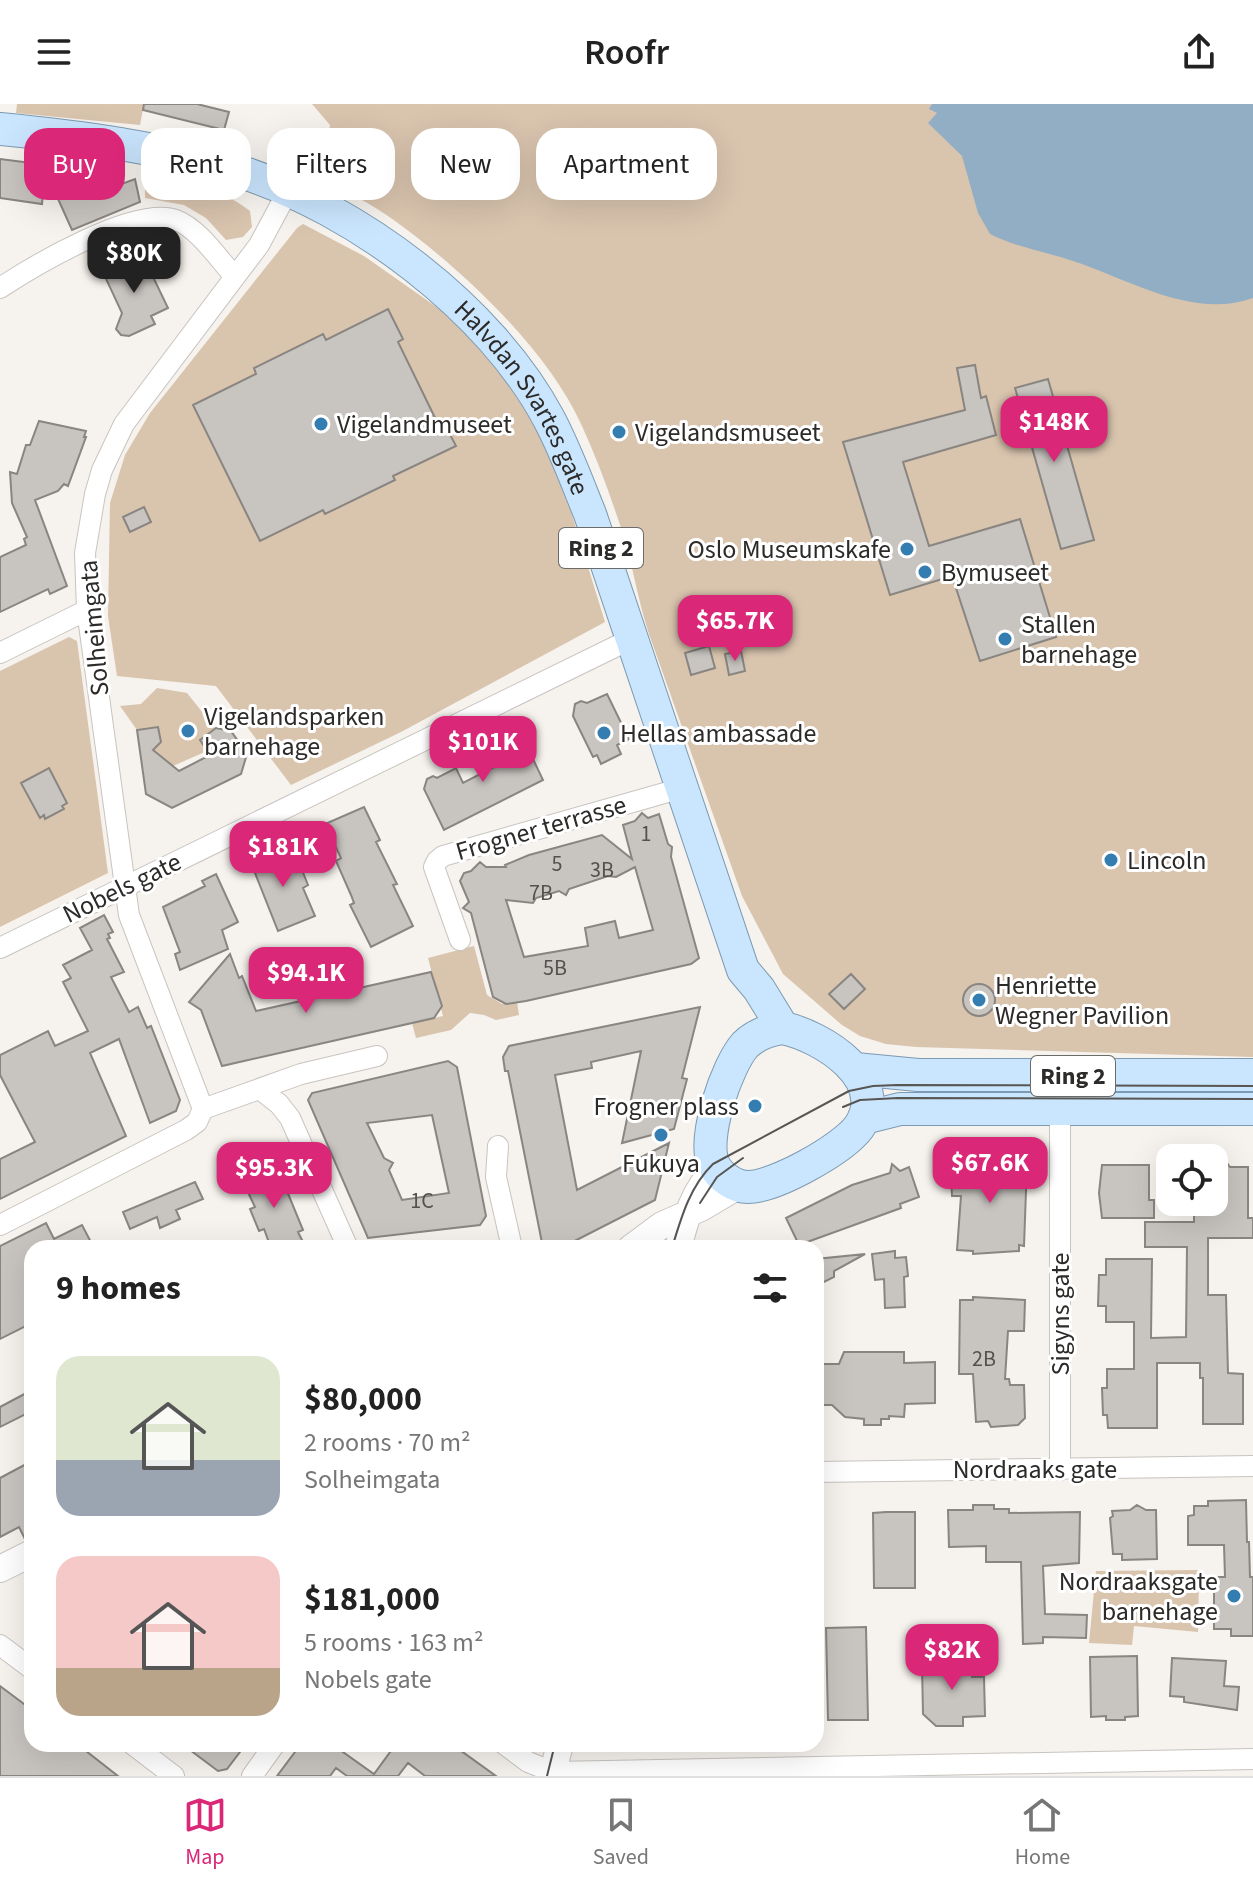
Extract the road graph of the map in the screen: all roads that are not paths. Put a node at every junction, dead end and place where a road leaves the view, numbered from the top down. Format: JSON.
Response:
{"nodes":[{"id":1,"x":0,"y":129,"type":"edge"},
{"id":2,"x":267,"y":183,"type":"edge"},
{"id":3,"x":283,"y":200,"type":"edge"},
{"id":4,"x":305,"y":200,"type":"edge"},
{"id":5,"x":234,"y":276,"type":"junction"},
{"id":6,"x":0,"y":288,"type":"edge"},
{"id":7,"x":87,"y":610,"type":"junction"},
{"id":8,"x":631,"y":639,"type":"junction"},
{"id":9,"x":0,"y":653,"type":"edge"},
{"id":10,"x":682,"y":788,"type":"junction"},
{"id":11,"x":125,"y":885,"type":"junction"},
{"id":12,"x":460,"y":940,"type":"dead end"},
{"id":13,"x":0,"y":948,"type":"edge"},
{"id":14,"x":743,"y":970,"type":"junction"},
{"id":15,"x":783,"y":1028,"type":"junction"},
{"id":16,"x":748,"y":1042,"type":"junction"},
{"id":17,"x":377,"y":1056,"type":"dead end"},
{"id":18,"x":855,"y":1069,"type":"junction"},
{"id":19,"x":1253,"y":1075,"type":"edge"},
{"id":20,"x":261,"y":1090,"type":"junction"},
{"id":21,"x":203,"y":1109,"type":"junction"},
{"id":22,"x":1253,"y":1109,"type":"edge"},
{"id":23,"x":1060,"y":1110,"type":"junction"},
{"id":24,"x":864,"y":1118,"type":"junction"},
{"id":25,"x":498,"y":1146,"type":"dead end"},
{"id":26,"x":727,"y":1177,"type":"junction"},
{"id":27,"x":689,"y":1214,"type":"junction"},
{"id":28,"x":0,"y":1225,"type":"edge"},
{"id":29,"x":344,"y":1240,"type":"edge"},
{"id":30,"x":510,"y":1240,"type":"edge"},
{"id":31,"x":642,"y":1240,"type":"edge"},
{"id":32,"x":680,"y":1240,"type":"edge"},
{"id":33,"x":1253,"y":1466,"type":"edge"},
{"id":34,"x":1060,"y":1470,"type":"junction"},
{"id":35,"x":824,"y":1472,"type":"edge"},
{"id":36,"x":24,"y":1557,"type":"edge"},
{"id":37,"x":0,"y":1569,"type":"edge"},
{"id":38,"x":0,"y":1645,"type":"edge"},
{"id":39,"x":24,"y":1663,"type":"edge"},
{"id":40,"x":142,"y":1752,"type":"edge"},
{"id":41,"x":269,"y":1752,"type":"edge"},
{"id":42,"x":515,"y":1752,"type":"edge"},
{"id":43,"x":558,"y":1752,"type":"edge"},
{"id":44,"x":1253,"y":1759,"type":"edge"},
{"id":45,"x":553,"y":1774,"type":"edge"},
{"id":46,"x":174,"y":1776,"type":"edge"},
{"id":47,"x":252,"y":1776,"type":"edge"}],
"edges":[{"from":1,"to":2,"type":"main road","name":"Halvdan Svartes gate","number":"Ring 2"},
{"from":3,"to":5,"type":"street","name":"Solheimgata"},
{"from":4,"to":8,"type":"main road","name":"Halvdan Svartes gate","number":"Ring 2"},
{"from":5,"to":6,"type":"street"},
{"from":5,"to":7,"type":"street","name":"Solheimgata"},
{"from":7,"to":9,"type":"street"},
{"from":7,"to":11,"type":"street","name":"Solheimgata"},
{"from":8,"to":10,"type":"main road","name":"Halvdan Svartes gate","number":"Ring 2"},
{"from":8,"to":11,"type":"street","name":"Nobels gate"},
{"from":10,"to":12,"type":"street","name":"Frogner terrasse"},
{"from":10,"to":14,"type":"main road","name":"Halvdan Svartes gate","number":"Ring 2"},
{"from":11,"to":13,"type":"street","name":"Nobels gate"},
{"from":11,"to":21,"type":"street","name":"Solheimgata"},
{"from":14,"to":15,"type":"main road","name":"Halvdan Svartes gate","number":"Ring 2"},
{"from":14,"to":16,"type":"main road","name":"Halvdan Svartes gate","number":"Ring 2"},
{"from":15,"to":16,"type":"main road"},
{"from":15,"to":18,"type":"main road"},
{"from":16,"to":26,"type":"main road"},
{"from":17,"to":20,"type":"street"},
{"from":18,"to":19,"type":"main road","number":"Ring 2"},
{"from":18,"to":24,"type":"main road"},
{"from":20,"to":21,"type":"street"},
{"from":20,"to":29,"type":"street"},
{"from":21,"to":28,"type":"street"},
{"from":22,"to":23,"type":"main road","number":"Ring 2"},
{"from":23,"to":24,"type":"main road","number":"Ring 2"},
{"from":23,"to":34,"type":"street","name":"Sigyns gate"},
{"from":24,"to":26,"type":"main road"},
{"from":25,"to":30,"type":"street"},
{"from":26,"to":27,"type":"street"},
{"from":27,"to":31,"type":"street"},
{"from":27,"to":32,"type":"street"},
{"from":33,"to":34,"type":"street","name":"Nordraaks gate"},
{"from":34,"to":35,"type":"street","name":"Nordraaks gate"},
{"from":36,"to":37,"type":"street"},
{"from":38,"to":39,"type":"street"},
{"from":40,"to":46,"type":"street"},
{"from":41,"to":47,"type":"street"},
{"from":42,"to":45,"type":"street"},
{"from":43,"to":45,"type":"street"},
{"from":44,"to":45,"type":"street"}]}
